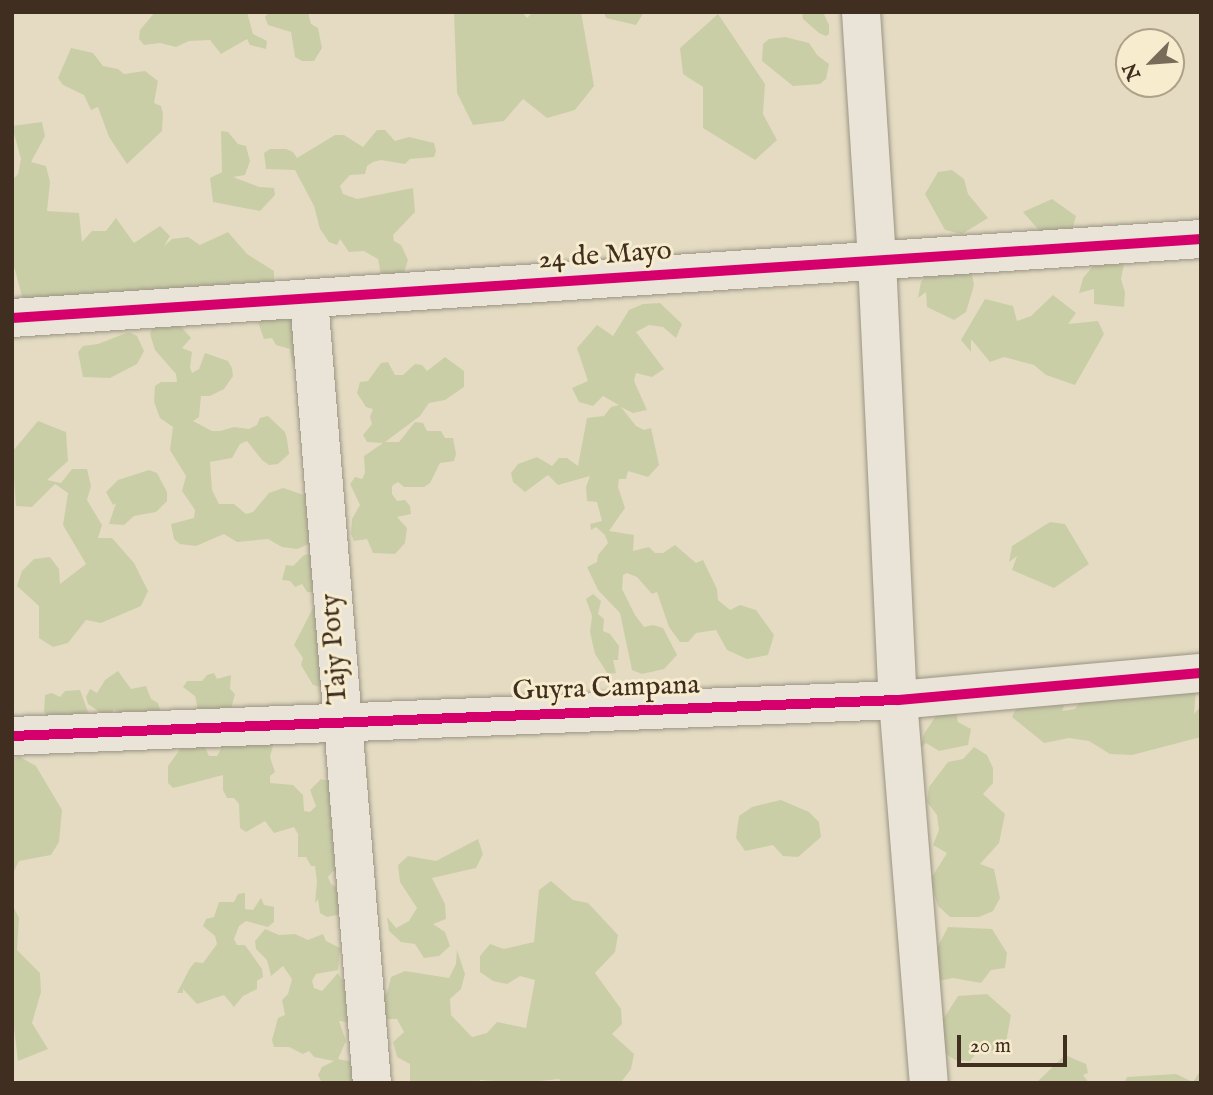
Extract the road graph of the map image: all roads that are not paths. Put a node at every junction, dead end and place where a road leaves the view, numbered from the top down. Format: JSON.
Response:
{"nodes":[{"id":1,"x":861,"y":12,"type":"edge"},
{"id":2,"x":1201,"y":239,"type":"edge"},
{"id":3,"x":877,"y":261,"type":"junction"},
{"id":4,"x":309,"y":299,"type":"junction"},
{"id":5,"x":12,"y":318,"type":"edge"},
{"id":6,"x":1201,"y":673,"type":"edge"},
{"id":7,"x":898,"y":700,"type":"junction"},
{"id":8,"x":341,"y":723,"type":"junction"},
{"id":9,"x":12,"y":736,"type":"edge"},
{"id":10,"x":372,"y":1083,"type":"edge"},
{"id":11,"x":929,"y":1083,"type":"edge"}],
"edges":[{"from":1,"to":3,"type":"street"},
{"from":2,"to":3,"type":"street","name":"24 de Mayo"},
{"from":3,"to":4,"type":"street","name":"24 de Mayo"},
{"from":3,"to":7,"type":"street"},
{"from":4,"to":5,"type":"street","name":"24 de Mayo"},
{"from":4,"to":8,"type":"street","name":"Tajy Poty"},
{"from":6,"to":7,"type":"street","name":"Guyra Campana"},
{"from":7,"to":8,"type":"street","name":"Guyra Campana"},
{"from":7,"to":11,"type":"street"},
{"from":8,"to":9,"type":"street","name":"Guyra Campana"},
{"from":8,"to":10,"type":"street","name":"Tajy Poty"}]}
